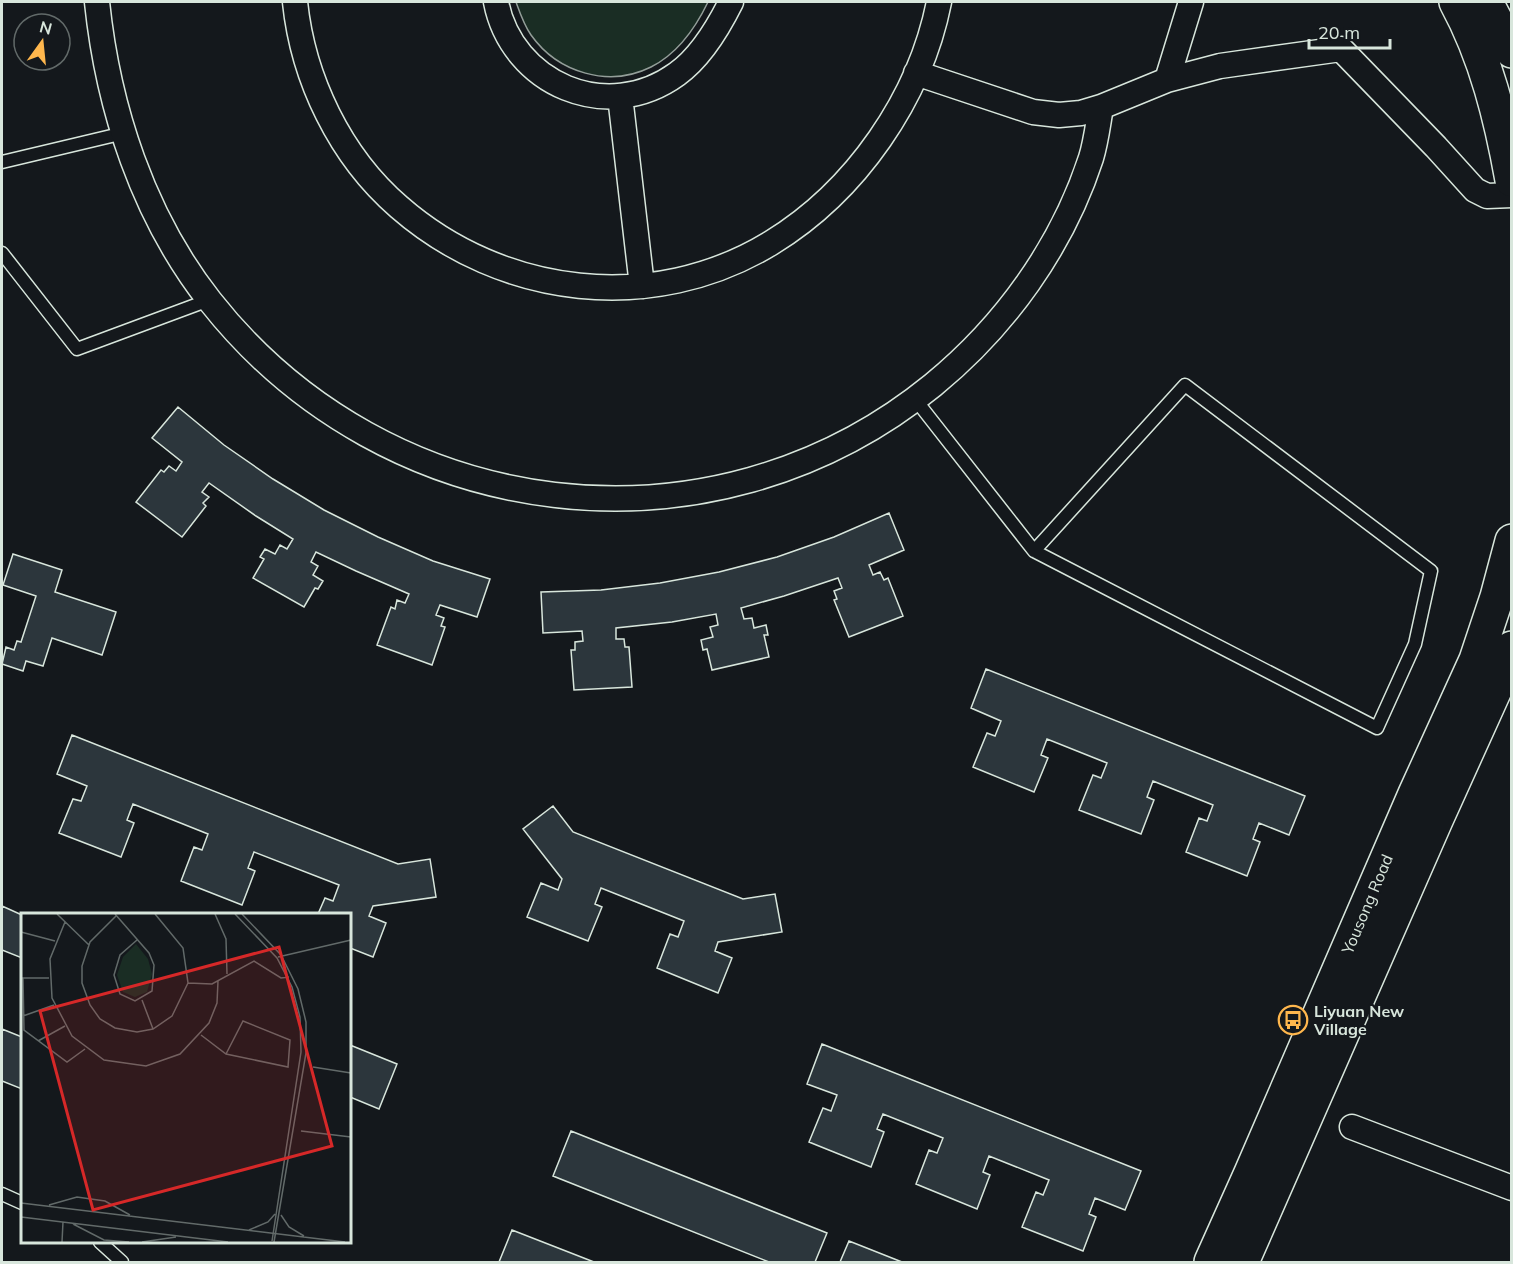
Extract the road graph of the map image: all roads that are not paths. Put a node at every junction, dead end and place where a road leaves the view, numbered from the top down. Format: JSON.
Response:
{"nodes":[{"id":1,"x":97,"y":2,"type":"edge"},
{"id":2,"x":295,"y":2,"type":"edge"},
{"id":3,"x":496,"y":2,"type":"edge"},
{"id":4,"x":731,"y":2,"type":"edge"},
{"id":5,"x":939,"y":2,"type":"edge"},
{"id":6,"x":1191,"y":2,"type":"edge"},
{"id":7,"x":1456,"y":2,"type":"edge"},
{"id":8,"x":1486,"y":2,"type":"edge"},
{"id":9,"x":1502,"y":55,"type":"edge"},
{"id":10,"x":916,"y":73,"type":"junction"},
{"id":11,"x":1167,"y":80,"type":"junction"},
{"id":12,"x":620,"y":96,"type":"junction"},
{"id":13,"x":1101,"y":107,"type":"junction"},
{"id":14,"x":124,"y":133,"type":"junction"},
{"id":15,"x":2,"y":162,"type":"edge"},
{"id":16,"x":1512,"y":180,"type":"edge"},
{"id":17,"x":1512,"y":195,"type":"edge"},
{"id":18,"x":2,"y":253,"type":"edge"},
{"id":19,"x":642,"y":286,"type":"junction"},
{"id":20,"x":209,"y":300,"type":"junction"},
{"id":21,"x":915,"y":399,"type":"junction"},
{"id":22,"x":1512,"y":541,"type":"edge"},
{"id":23,"x":1034,"y":551,"type":"junction"},
{"id":24,"x":1512,"y":648,"type":"edge"},
{"id":25,"x":1352,"y":1127,"type":"dead end"},
{"id":26,"x":1512,"y":1188,"type":"edge"},
{"id":27,"x":2,"y":1194,"type":"edge"},
{"id":28,"x":21,"y":1203,"type":"edge"},
{"id":29,"x":101,"y":1243,"type":"edge"},
{"id":30,"x":122,"y":1263,"type":"edge"},
{"id":31,"x":1211,"y":1263,"type":"edge"},
{"id":32,"x":1242,"y":1263,"type":"edge"}],
"edges":[{"from":1,"to":14,"type":"street"},
{"from":2,"to":19,"type":"street"},
{"from":3,"to":12,"type":"street"},
{"from":4,"to":12,"type":"street"},
{"from":5,"to":10,"type":"street"},
{"from":6,"to":11,"type":"street"},
{"from":7,"to":9,"type":"main road"},
{"from":8,"to":9,"type":"main road"},
{"from":9,"to":16,"type":"main road"},
{"from":10,"to":13,"type":"street"},
{"from":10,"to":19,"type":"street"},
{"from":11,"to":13,"type":"street"},
{"from":11,"to":17,"type":"street"},
{"from":12,"to":19,"type":"street"},
{"from":13,"to":21,"type":"street"},
{"from":14,"to":15,"type":"lane"},
{"from":14,"to":20,"type":"street"},
{"from":18,"to":20,"type":"lane"},
{"from":20,"to":21,"type":"street"},
{"from":21,"to":23,"type":"lane"},
{"from":22,"to":31,"type":"main road","name":"Yousong Road"},
{"from":23,"to":23,"type":"lane"},
{"from":24,"to":32,"type":"main road","name":"Yousong Road"},
{"from":25,"to":26,"type":"street"},
{"from":27,"to":28,"type":"lane"},
{"from":29,"to":30,"type":"lane"}]}
